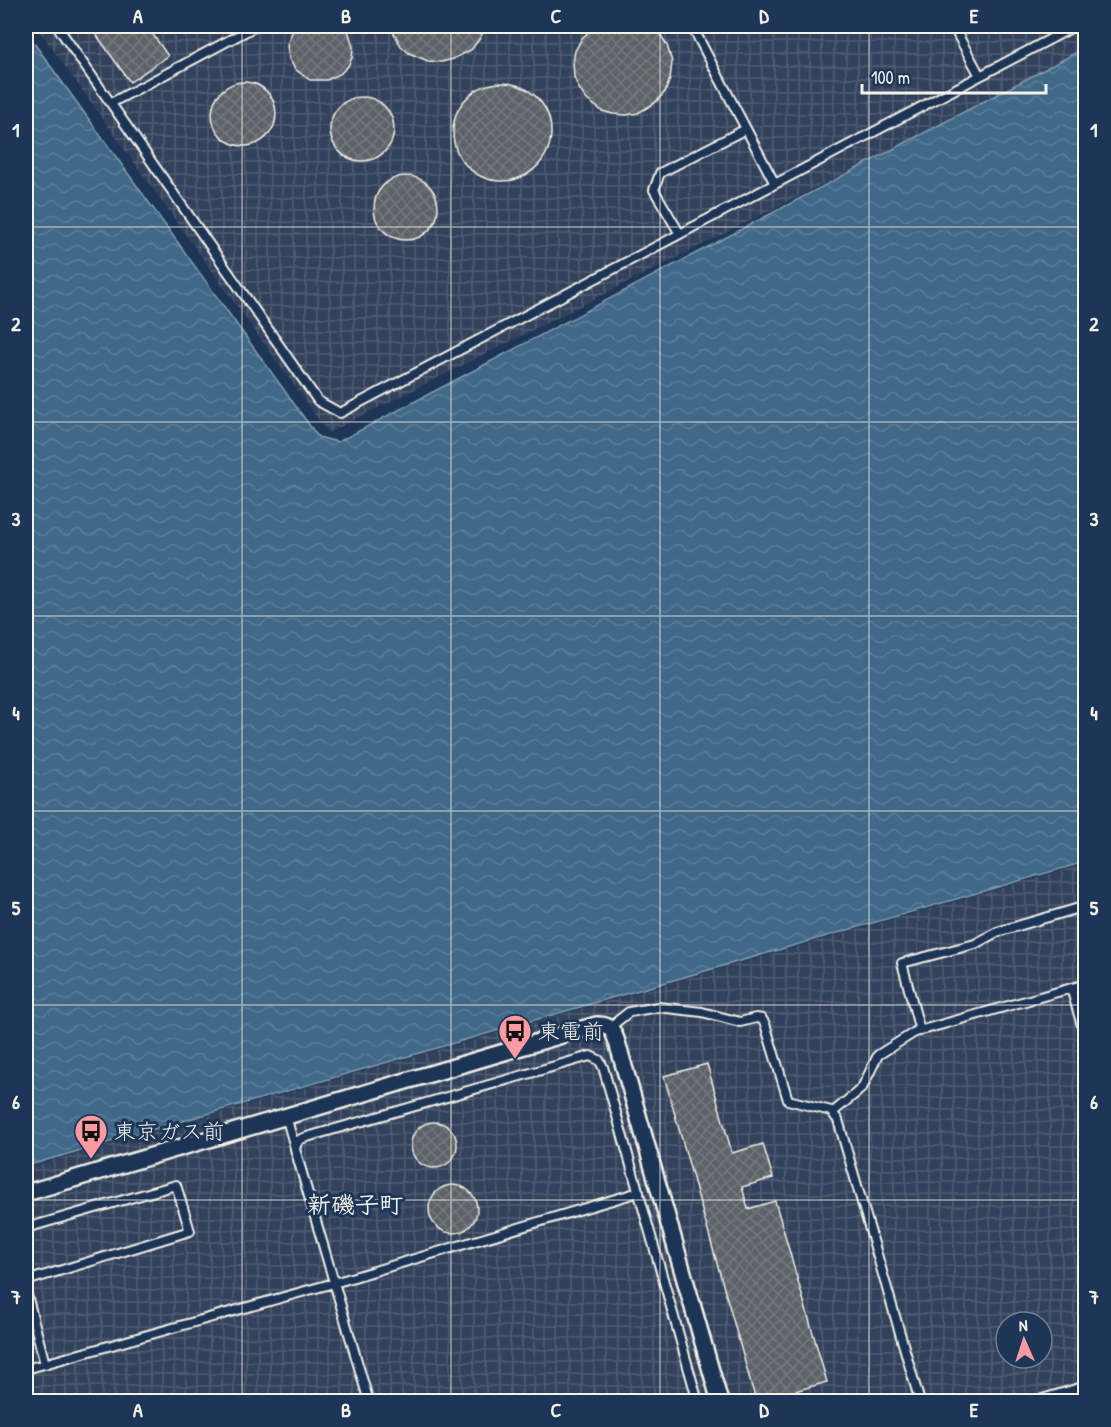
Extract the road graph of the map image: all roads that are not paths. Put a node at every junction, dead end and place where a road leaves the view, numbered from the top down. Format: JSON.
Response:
{"nodes":[{"id":1,"x":57,"y":26,"type":"edge"},
{"id":2,"x":256,"y":26,"type":"edge"},
{"id":3,"x":692,"y":26,"type":"edge"},
{"id":4,"x":953,"y":26,"type":"edge"},
{"id":5,"x":1075,"y":26,"type":"edge"},
{"id":6,"x":980,"y":76,"type":"junction"},
{"id":7,"x":111,"y":103,"type":"junction"},
{"id":8,"x":746,"y":129,"type":"junction"},
{"id":9,"x":775,"y":184,"type":"junction"},
{"id":10,"x":680,"y":234,"type":"junction"},
{"id":11,"x":1086,"y":906,"type":"edge"},
{"id":12,"x":1086,"y":984,"type":"edge"},
{"id":13,"x":1071,"y":988,"type":"junction"},
{"id":14,"x":610,"y":1027,"type":"junction"},
{"id":15,"x":920,"y":1031,"type":"junction"},
{"id":16,"x":1086,"y":1039,"type":"edge"},
{"id":17,"x":832,"y":1113,"type":"junction"},
{"id":18,"x":286,"y":1116,"type":"junction"},
{"id":19,"x":296,"y":1149,"type":"junction"},
{"id":20,"x":639,"y":1192,"type":"junction"},
{"id":21,"x":26,"y":1193,"type":"edge"},
{"id":22,"x":26,"y":1228,"type":"edge"},
{"id":23,"x":26,"y":1281,"type":"edge"},
{"id":24,"x":333,"y":1283,"type":"junction"},
{"id":25,"x":26,"y":1292,"type":"edge"},
{"id":26,"x":45,"y":1364,"type":"junction"},
{"id":27,"x":26,"y":1369,"type":"edge"},
{"id":28,"x":1086,"y":1386,"type":"edge"},
{"id":29,"x":369,"y":1401,"type":"edge"},
{"id":30,"x":698,"y":1401,"type":"edge"},
{"id":31,"x":720,"y":1401,"type":"edge"},
{"id":32,"x":920,"y":1401,"type":"edge"},
{"id":33,"x":1032,"y":1401,"type":"edge"}],
"edges":[{"from":1,"to":7,"type":"lane"},
{"from":2,"to":7,"type":"lane"},
{"from":3,"to":8,"type":"lane"},
{"from":4,"to":6,"type":"lane"},
{"from":5,"to":6,"type":"lane"},
{"from":6,"to":9,"type":"lane"},
{"from":7,"to":10,"type":"lane"},
{"from":8,"to":9,"type":"lane"},
{"from":8,"to":10,"type":"lane"},
{"from":9,"to":10,"type":"lane"},
{"from":11,"to":15,"type":"lane"},
{"from":12,"to":13,"type":"lane"},
{"from":13,"to":15,"type":"lane"},
{"from":13,"to":16,"type":"lane"},
{"from":14,"to":17,"type":"lane"},
{"from":14,"to":18,"type":"street"},
{"from":14,"to":31,"type":"street"},
{"from":15,"to":17,"type":"lane"},
{"from":17,"to":32,"type":"lane"},
{"from":18,"to":19,"type":"lane"},
{"from":18,"to":21,"type":"street"},
{"from":19,"to":20,"type":"lane"},
{"from":19,"to":24,"type":"lane"},
{"from":20,"to":24,"type":"lane"},
{"from":20,"to":30,"type":"lane"},
{"from":22,"to":23,"type":"lane"},
{"from":24,"to":26,"type":"lane"},
{"from":24,"to":29,"type":"lane"},
{"from":25,"to":26,"type":"lane"},
{"from":26,"to":27,"type":"lane"},
{"from":28,"to":33,"type":"lane"}]}
